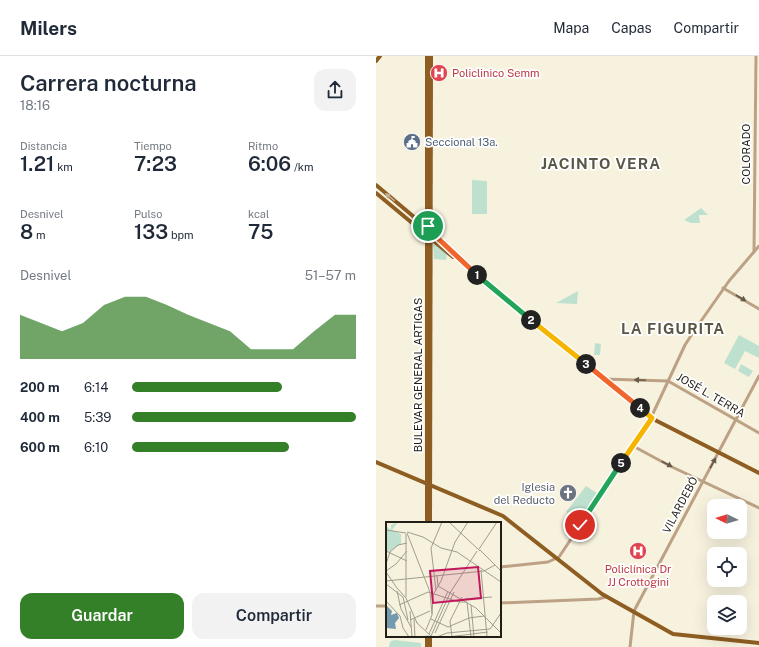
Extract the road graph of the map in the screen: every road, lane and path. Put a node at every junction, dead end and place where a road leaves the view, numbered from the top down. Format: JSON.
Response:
{"nodes":[{"id":1,"x":380,"y":56,"type":"edge"},
{"id":2,"x":427,"y":56,"type":"edge"},
{"id":3,"x":431,"y":56,"type":"edge"},
{"id":4,"x":756,"y":56,"type":"edge"},
{"id":5,"x":376,"y":61,"type":"edge"},
{"id":6,"x":376,"y":186,"type":"edge"},
{"id":7,"x":376,"y":193,"type":"edge"},
{"id":8,"x":429,"y":229,"type":"junction"},
{"id":9,"x":429,"y":237,"type":"junction"},
{"id":10,"x":759,"y":246,"type":"edge"},
{"id":11,"x":754,"y":252,"type":"junction"},
{"id":12,"x":463,"y":264,"type":"junction"},
{"id":13,"x":723,"y":288,"type":"junction"},
{"id":14,"x":759,"y":309,"type":"edge"},
{"id":15,"x":759,"y":376,"type":"edge"},
{"id":16,"x":604,"y":379,"type":"junction"},
{"id":17,"x":668,"y":381,"type":"junction"},
{"id":18,"x":652,"y":418,"type":"junction"},
{"id":19,"x":736,"y":420,"type":"junction"},
{"id":20,"x":759,"y":433,"type":"edge"},
{"id":21,"x":633,"y":446,"type":"junction"},
{"id":22,"x":719,"y":453,"type":"junction"},
{"id":23,"x":376,"y":462,"type":"edge"},
{"id":24,"x":759,"y":473,"type":"edge"},
{"id":25,"x":703,"y":481,"type":"junction"},
{"id":26,"x":429,"y":484,"type":"junction"},
{"id":27,"x":759,"y":508,"type":"edge"},
{"id":28,"x":427,"y":522,"type":"edge"},
{"id":29,"x":430,"y":522,"type":"edge"},
{"id":30,"x":556,"y":558,"type":"junction"},
{"id":31,"x":501,"y":567,"type":"edge"},
{"id":32,"x":604,"y":595,"type":"junction"},
{"id":33,"x":501,"y":603,"type":"edge"},
{"id":34,"x":634,"y":611,"type":"junction"},
{"id":35,"x":759,"y":643,"type":"edge"},
{"id":36,"x":630,"y":647,"type":"edge"}],
"edges":[{"from":1,"to":5,"type":"main road"},
{"from":2,"to":8,"type":"main road","name":"BULEVAR GENERAL ARTIGAS"},
{"from":3,"to":8,"type":"main road","name":"BULEVAR GENERAL ARTIGAS"},
{"from":4,"to":11,"type":"street","name":"COLORADO"},
{"from":8,"to":6,"type":"main road","one_way":true},
{"from":7,"to":9,"type":"main road"},
{"from":8,"to":9,"type":"main road","name":"BULEVAR GENERAL ARTIGAS"},
{"from":8,"to":9,"type":"main road","name":"BULEVAR GENERAL ARTIGAS"},
{"from":8,"to":12,"type":"main road"},
{"from":9,"to":12,"type":"main road"},
{"from":9,"to":26,"type":"main road","name":"BULEVAR GENERAL ARTIGAS"},
{"from":9,"to":26,"type":"main road","name":"BULEVAR GENERAL ARTIGAS"},
{"from":10,"to":11,"type":"street"},
{"from":11,"to":13,"type":"street"},
{"from":12,"to":16,"type":"main road"},
{"from":13,"to":14,"type":"street","one_way":true},
{"from":13,"to":17,"type":"street"},
{"from":15,"to":19,"type":"street","name":"VILARDEBÓ"},
{"from":17,"to":16,"type":"street","name":"JOSÉ L. TERRA","one_way":true},
{"from":16,"to":18,"type":"main road"},
{"from":17,"to":18,"type":"street"},
{"from":17,"to":19,"type":"street","name":"JOSÉ L. TERRA"},
{"from":18,"to":21,"type":"street"},
{"from":18,"to":22,"type":"main road"},
{"from":19,"to":20,"type":"street","name":"JOSÉ L. TERRA"},
{"from":19,"to":22,"type":"street","name":"VILARDEBÓ"},
{"from":21,"to":25,"type":"street","one_way":true},
{"from":21,"to":30,"type":"street"},
{"from":22,"to":24,"type":"main road"},
{"from":25,"to":22,"type":"street","name":"VILARDEBÓ","one_way":true},
{"from":23,"to":26,"type":"main road"},
{"from":25,"to":27,"type":"street"},
{"from":25,"to":34,"type":"street","name":"VILARDEBÓ"},
{"from":26,"to":28,"type":"main road","name":"BULEVAR GENERAL ARTIGAS"},
{"from":26,"to":29,"type":"main road","name":"BULEVAR GENERAL ARTIGAS"},
{"from":26,"to":30,"type":"main road"},
{"from":30,"to":31,"type":"street"},
{"from":30,"to":32,"type":"main road"},
{"from":32,"to":33,"type":"street"},
{"from":32,"to":34,"type":"main road"},
{"from":34,"to":35,"type":"main road"},
{"from":34,"to":36,"type":"street","name":"VILARDEBÓ"}]}
